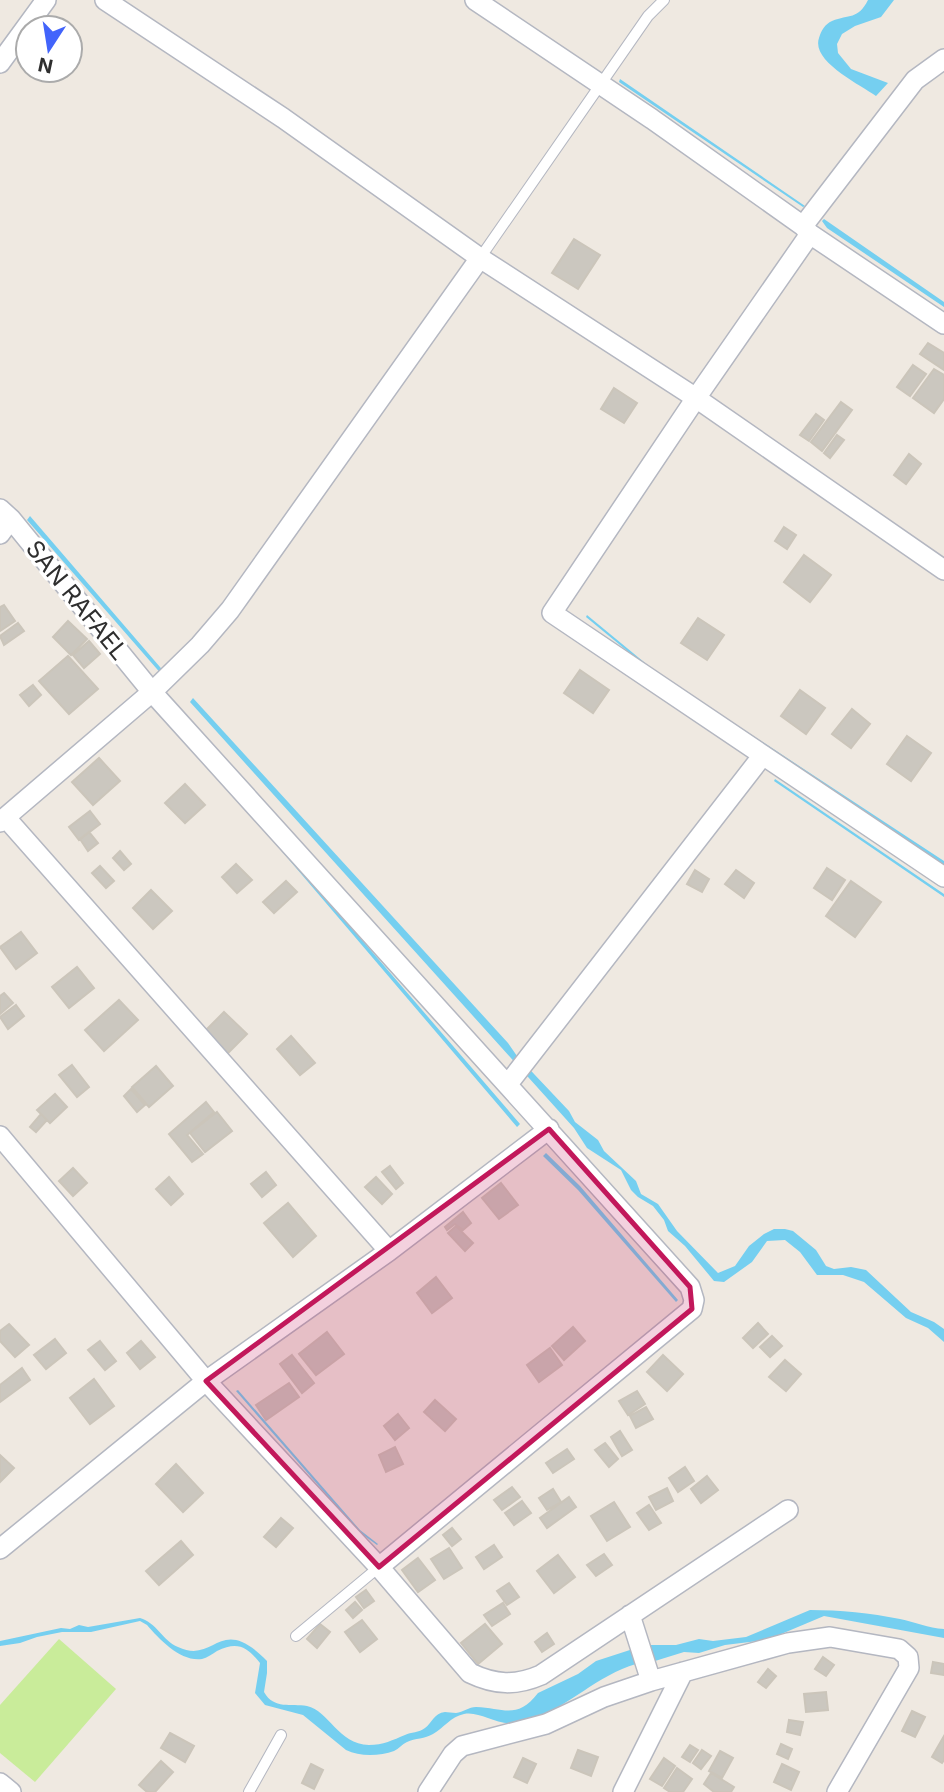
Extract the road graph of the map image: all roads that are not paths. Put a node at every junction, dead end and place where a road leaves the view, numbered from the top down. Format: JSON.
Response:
{"nodes":[{"id":1,"x":46,"y":0,"type":"edge"},
{"id":2,"x":105,"y":0,"type":"edge"},
{"id":3,"x":475,"y":0,"type":"edge"},
{"id":4,"x":664,"y":0,"type":"edge"},
{"id":5,"x":944,"y":59,"type":"edge"},
{"id":6,"x":0,"y":63,"type":"edge"},
{"id":7,"x":600,"y":84,"type":"junction"},
{"id":8,"x":807,"y":230,"type":"junction"},
{"id":9,"x":481,"y":258,"type":"junction"},
{"id":10,"x":944,"y":324,"type":"edge"},
{"id":11,"x":696,"y":398,"type":"junction"},
{"id":12,"x":4,"y":521,"type":"edge"},
{"id":13,"x":944,"y":570,"type":"edge"},
{"id":14,"x":152,"y":692,"type":"junction"},
{"id":15,"x":763,"y":755,"type":"junction"},
{"id":16,"x":3,"y":820,"type":"edge"},
{"id":17,"x":944,"y":877,"type":"edge"},
{"id":18,"x":508,"y":1084,"type":"junction"},
{"id":19,"x":549,"y":1129,"type":"junction"},
{"id":20,"x":0,"y":1136,"type":"edge"},
{"id":21,"x":389,"y":1251,"type":"junction"},
{"id":22,"x":206,"y":1381,"type":"junction"},
{"id":23,"x":788,"y":1510,"type":"dead end"},
{"id":24,"x":0,"y":1549,"type":"edge"},
{"id":25,"x":379,"y":1567,"type":"junction"},
{"id":26,"x":630,"y":1615,"type":"junction"},
{"id":27,"x":296,"y":1636,"type":"dead end"},
{"id":28,"x":683,"y":1672,"type":"junction"},
{"id":29,"x":651,"y":1681,"type":"junction"},
{"id":30,"x":281,"y":1735,"type":"dead end"},
{"id":31,"x":0,"y":1783,"type":"edge"},
{"id":32,"x":12,"y":1792,"type":"edge"},
{"id":33,"x":249,"y":1792,"type":"edge"},
{"id":34,"x":428,"y":1792,"type":"edge"},
{"id":35,"x":623,"y":1792,"type":"edge"},
{"id":36,"x":837,"y":1792,"type":"edge"}],
"edges":[{"from":1,"to":6,"type":"street"},
{"from":2,"to":9,"type":"street"},
{"from":3,"to":7,"type":"street"},
{"from":4,"to":7,"type":"lane"},
{"from":5,"to":8,"type":"street"},
{"from":7,"to":8,"type":"street"},
{"from":7,"to":9,"type":"lane"},
{"from":8,"to":10,"type":"street"},
{"from":8,"to":11,"type":"street"},
{"from":9,"to":11,"type":"street"},
{"from":9,"to":14,"type":"street"},
{"from":11,"to":13,"type":"street"},
{"from":11,"to":15,"type":"street"},
{"from":12,"to":14,"type":"street","name":"SAN RAFAEL"},
{"from":14,"to":16,"type":"street"},
{"from":14,"to":18,"type":"street","name":"SAN RAFAEL"},
{"from":15,"to":17,"type":"street"},
{"from":15,"to":18,"type":"street"},
{"from":16,"to":21,"type":"street"},
{"from":18,"to":19,"type":"street","name":"SAN RAFAEL"},
{"from":19,"to":21,"type":"street"},
{"from":19,"to":25,"type":"street","name":"SAN RAFAEL"},
{"from":20,"to":22,"type":"street"},
{"from":21,"to":22,"type":"street"},
{"from":22,"to":24,"type":"street"},
{"from":22,"to":25,"type":"street"},
{"from":23,"to":26,"type":"street"},
{"from":25,"to":26,"type":"street"},
{"from":25,"to":27,"type":"lane"},
{"from":26,"to":29,"type":"street"},
{"from":28,"to":29,"type":"street"},
{"from":28,"to":35,"type":"street"},
{"from":28,"to":36,"type":"street"},
{"from":29,"to":34,"type":"street"},
{"from":30,"to":33,"type":"lane"},
{"from":31,"to":32,"type":"street"}]}
